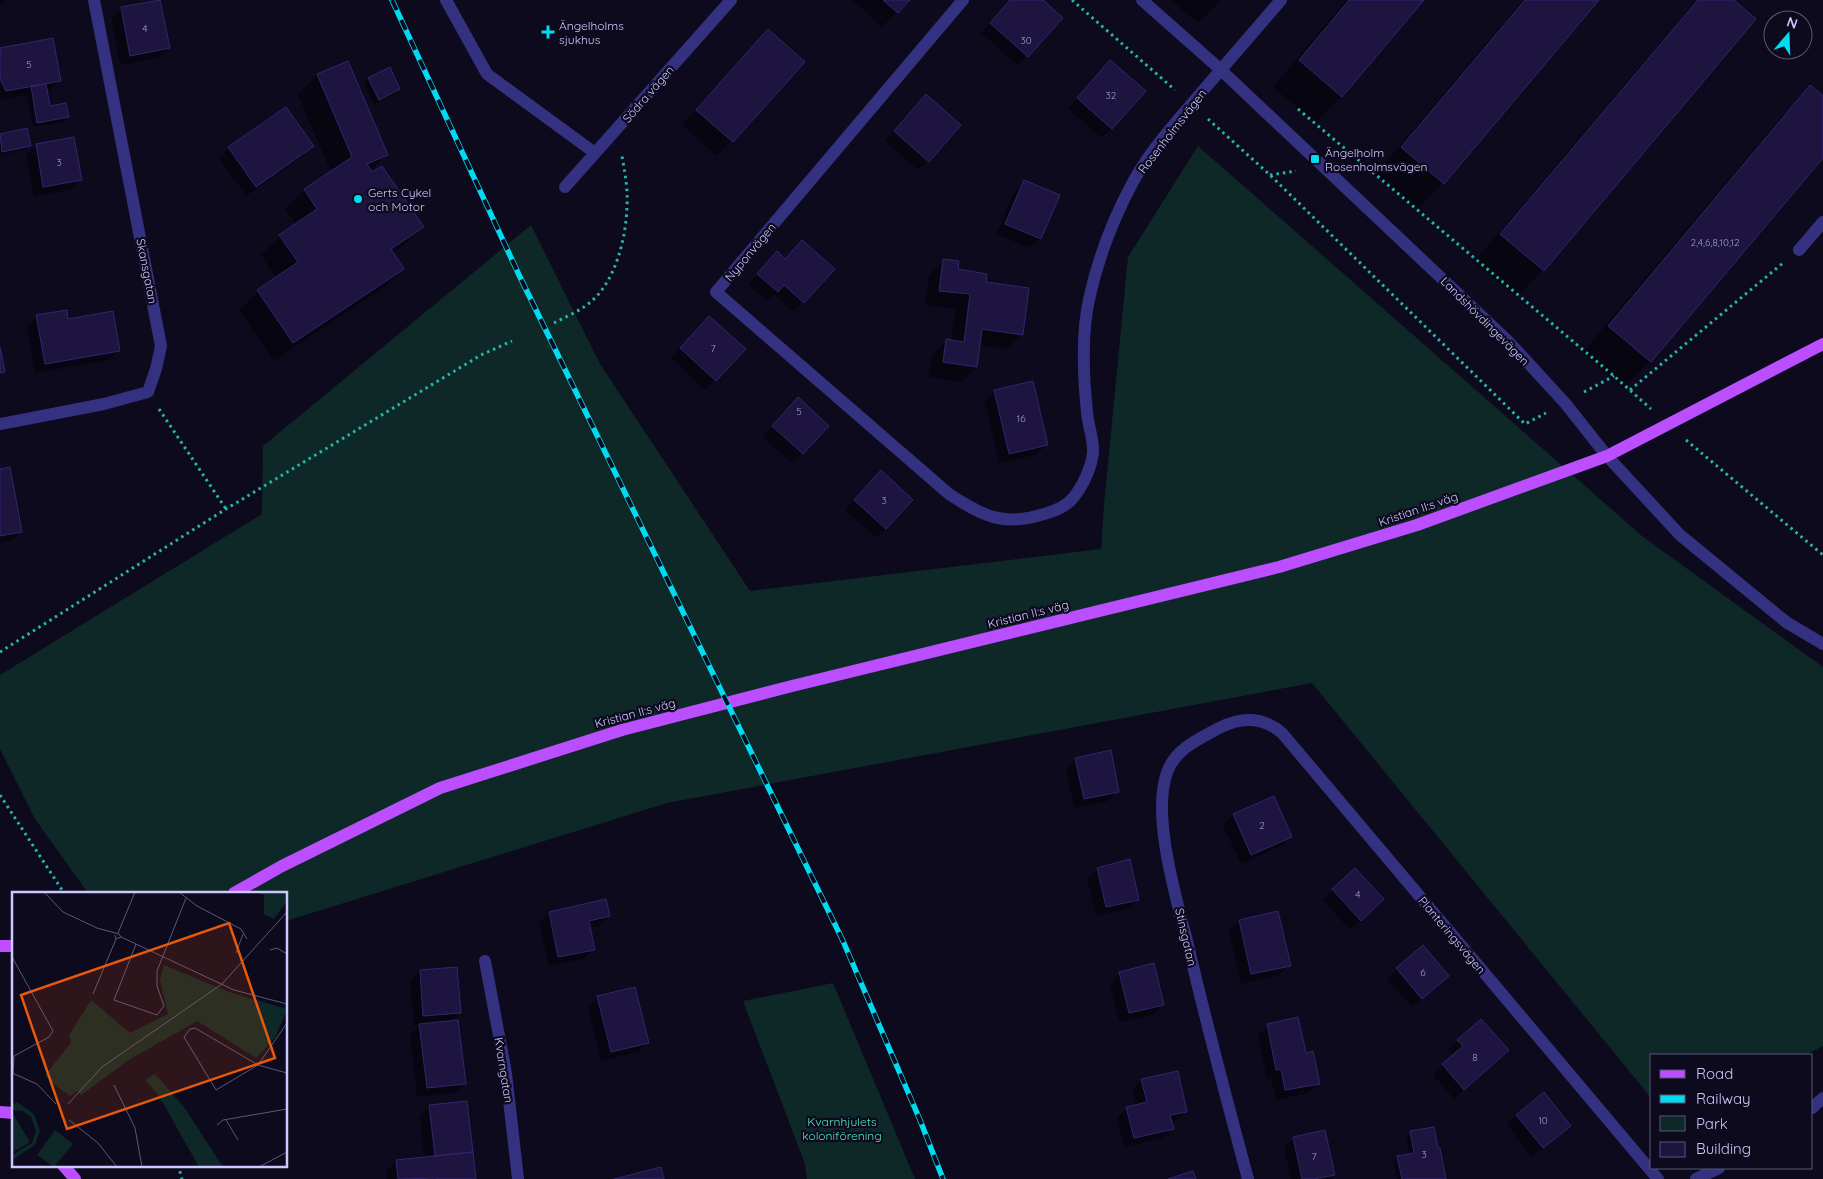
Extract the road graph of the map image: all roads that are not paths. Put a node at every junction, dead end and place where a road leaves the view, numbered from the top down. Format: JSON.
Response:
{"nodes":[{"id":1,"x":94,"y":0,"type":"edge"},
{"id":2,"x":446,"y":0,"type":"edge"},
{"id":3,"x":730,"y":0,"type":"edge"},
{"id":4,"x":963,"y":0,"type":"edge"},
{"id":5,"x":1142,"y":0,"type":"edge"},
{"id":6,"x":1281,"y":0,"type":"edge"},
{"id":7,"x":1221,"y":70,"type":"junction"},
{"id":8,"x":595,"y":153,"type":"junction"},
{"id":9,"x":565,"y":187,"type":"dead end"},
{"id":10,"x":1823,"y":222,"type":"edge"},
{"id":11,"x":1799,"y":250,"type":"road end"},
{"id":12,"x":1823,"y":344,"type":"edge"},
{"id":13,"x":0,"y":424,"type":"edge"},
{"id":14,"x":1607,"y":456,"type":"junction"},
{"id":15,"x":1002,"y":520,"type":"joint"},
{"id":16,"x":1823,"y":644,"type":"edge"},
{"id":17,"x":1230,"y":723,"type":"joint"},
{"id":18,"x":236,"y":892,"type":"edge"},
{"id":19,"x":486,"y":961,"type":"dead end"},
{"id":20,"x":1823,"y":1098,"type":"edge"},
{"id":21,"x":1813,"y":1107,"type":"edge"},
{"id":22,"x":64,"y":1166,"type":"edge"},
{"id":23,"x":1716,"y":1169,"type":"edge"},
{"id":24,"x":75,"y":1179,"type":"edge"},
{"id":25,"x":518,"y":1179,"type":"edge"},
{"id":26,"x":1248,"y":1179,"type":"edge"},
{"id":27,"x":1658,"y":1179,"type":"edge"},
{"id":28,"x":1696,"y":1179,"type":"edge"}],
"edges":[{"from":1,"to":13,"type":"street","name":"Skansgatan"},
{"from":2,"to":8,"type":"street"},
{"from":3,"to":8,"type":"street","name":"Södra vägen"},
{"from":4,"to":15,"type":"street","name":"Nyponvägen"},
{"from":5,"to":7,"type":"street","name":"Landshövdingevägen"},
{"from":6,"to":7,"type":"street","name":"Rosenholmsvägen"},
{"from":7,"to":14,"type":"street","name":"Landshövdingevägen"},
{"from":7,"to":15,"type":"street","name":"Rosenholmsvägen"},
{"from":8,"to":9,"type":"street","name":"Södra vägen"},
{"from":10,"to":11,"type":"street"},
{"from":12,"to":14,"type":"main road","name":"Kristian II:s väg"},
{"from":14,"to":16,"type":"street","name":"Landshövdingevägen"},
{"from":14,"to":18,"type":"main road","name":"Kristian II:s väg"},
{"from":17,"to":26,"type":"street","name":"Stinsgatan"},
{"from":17,"to":27,"type":"street","name":"Planteringsvägen"},
{"from":19,"to":25,"type":"street","name":"Kvarngatan"},
{"from":20,"to":21,"type":"street"},
{"from":22,"to":24,"type":"main road"},
{"from":23,"to":28,"type":"street"}]}
